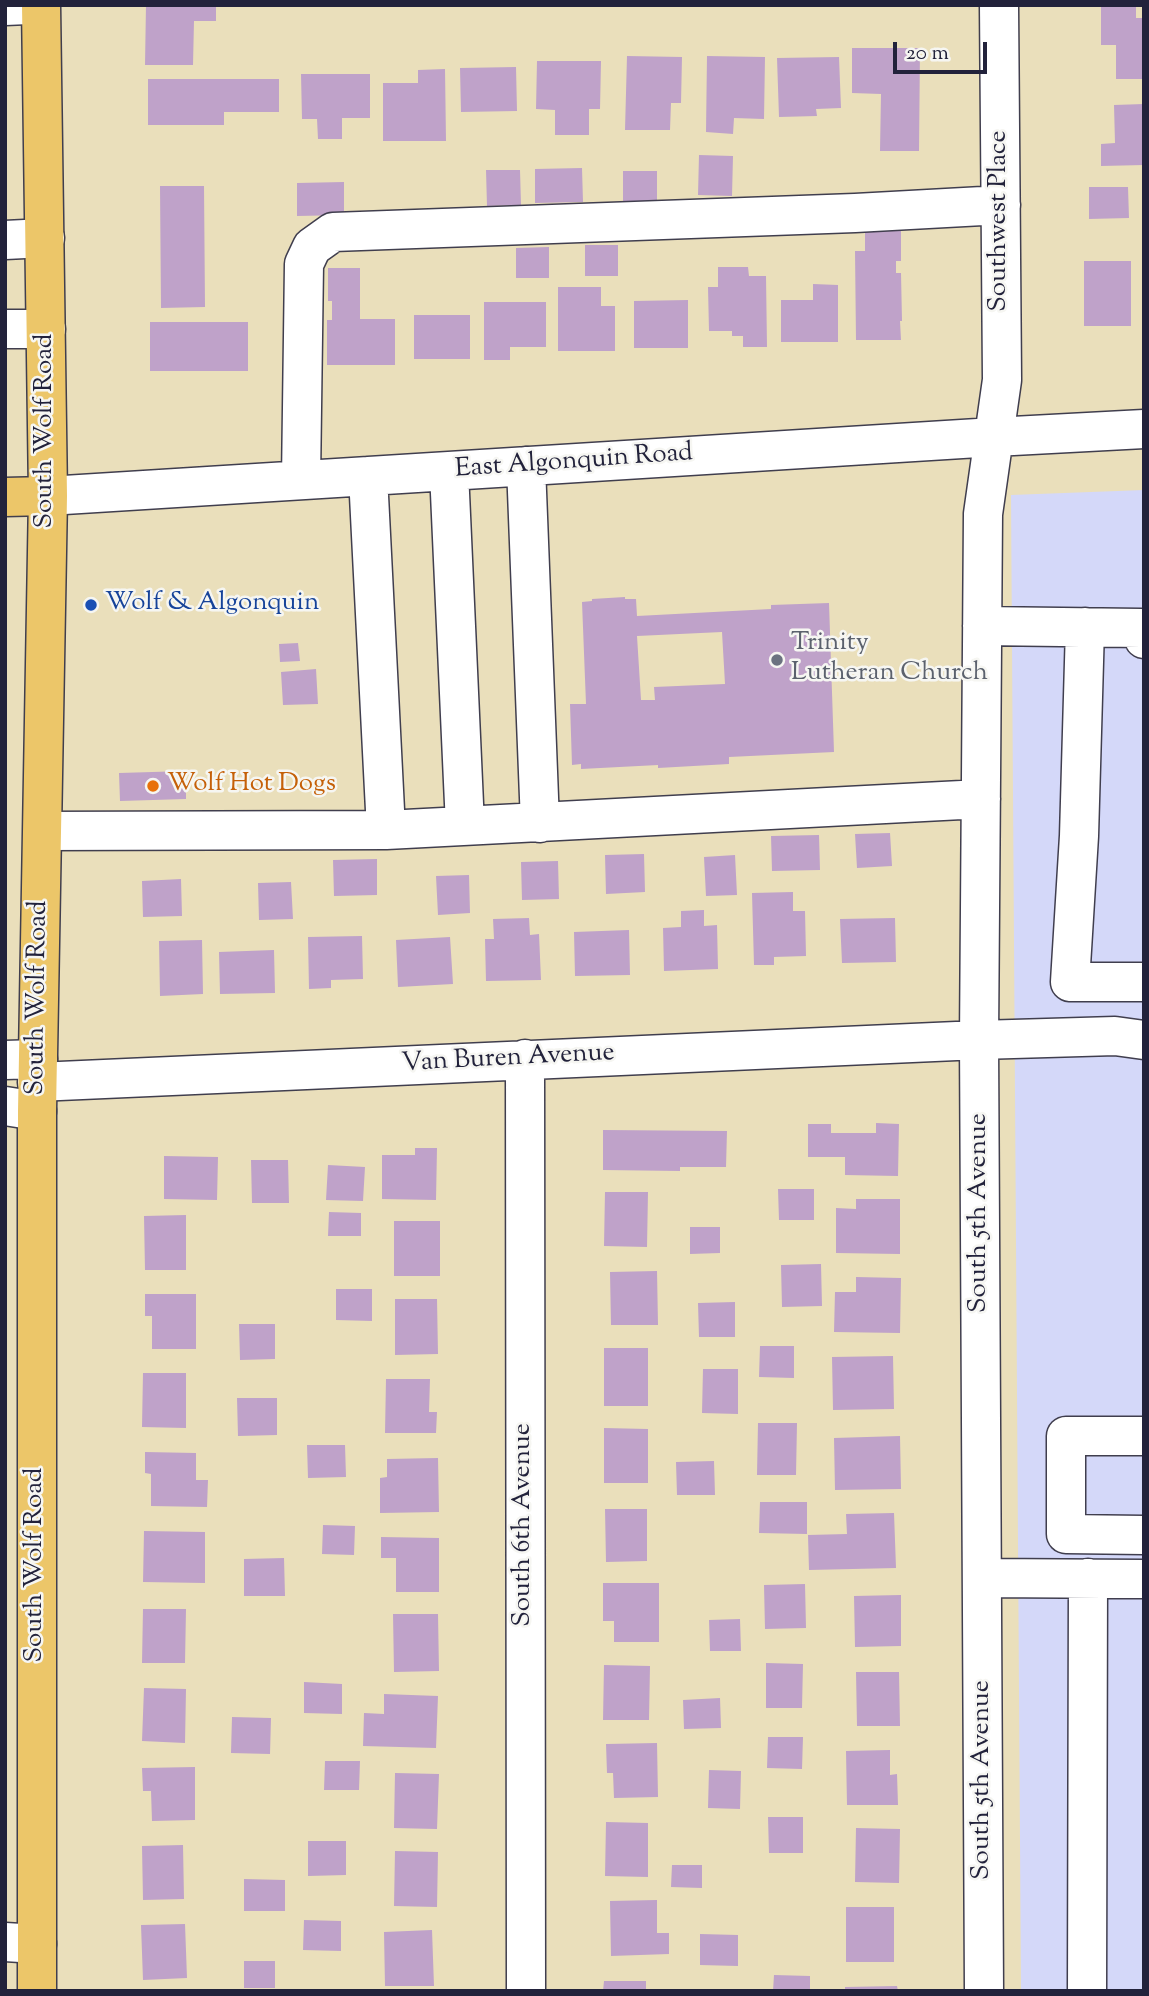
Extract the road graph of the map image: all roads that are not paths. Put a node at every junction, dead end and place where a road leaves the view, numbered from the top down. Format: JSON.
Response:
{"nodes":[{"id":1,"x":27,"y":5,"type":"edge"},
{"id":2,"x":41,"y":5,"type":"edge"},
{"id":3,"x":999,"y":5,"type":"edge"},
{"id":4,"x":5,"y":6,"type":"edge"},
{"id":5,"x":1001,"y":205,"type":"junction"},
{"id":6,"x":45,"y":239,"type":"junction"},
{"id":7,"x":5,"y":240,"type":"edge"},
{"id":8,"x":46,"y":329,"type":"junction"},
{"id":9,"x":5,"y":330,"type":"edge"},
{"id":10,"x":1144,"y":429,"type":"edge"},
{"id":11,"x":994,"y":437,"type":"junction"},
{"id":12,"x":526,"y":466,"type":"junction"},
{"id":13,"x":449,"y":471,"type":"junction"},
{"id":14,"x":368,"y":476,"type":"junction"},
{"id":15,"x":301,"y":480,"type":"junction"},
{"id":16,"x":48,"y":496,"type":"junction"},
{"id":17,"x":5,"y":497,"type":"edge"},
{"id":18,"x":982,"y":626,"type":"junction"},
{"id":19,"x":1086,"y":627,"type":"junction"},
{"id":20,"x":1144,"y":639,"type":"edge"},
{"id":21,"x":981,"y":799,"type":"junction"},
{"id":22,"x":540,"y":823,"type":"junction"},
{"id":23,"x":465,"y":826,"type":"junction"},
{"id":24,"x":43,"y":831,"type":"junction"},
{"id":25,"x":386,"y":831,"type":"junction"},
{"id":26,"x":1144,"y":982,"type":"edge"},
{"id":27,"x":979,"y":1040,"type":"junction"},
{"id":28,"x":1144,"y":1040,"type":"edge"},
{"id":29,"x":525,"y":1059,"type":"junction"},
{"id":30,"x":25,"y":1083,"type":"edge"},
{"id":31,"x":1144,"y":1436,"type":"edge"},
{"id":32,"x":1144,"y":1535,"type":"edge"},
{"id":33,"x":984,"y":1578,"type":"junction"},
{"id":34,"x":1088,"y":1578,"type":"junction"},
{"id":35,"x":1144,"y":1579,"type":"edge"},
{"id":36,"x":21,"y":1943,"type":"edge"},
{"id":37,"x":37,"y":1991,"type":"edge"},
{"id":38,"x":526,"y":1991,"type":"edge"},
{"id":39,"x":984,"y":1991,"type":"edge"},
{"id":40,"x":1087,"y":1991,"type":"edge"}],
"edges":[{"from":1,"to":4,"type":"street"},
{"from":2,"to":6,"type":"main road","name":"South Wolf Road"},
{"from":3,"to":5,"type":"street","name":"Southwest Place"},
{"from":5,"to":11,"type":"street","name":"Southwest Place"},
{"from":5,"to":15,"type":"street"},
{"from":6,"to":7,"type":"street"},
{"from":6,"to":8,"type":"main road","name":"South Wolf Road"},
{"from":8,"to":9,"type":"street"},
{"from":8,"to":16,"type":"main road","name":"South Wolf Road"},
{"from":10,"to":11,"type":"street","name":"East Algonquin Road"},
{"from":11,"to":12,"type":"street","name":"East Algonquin Road"},
{"from":11,"to":18,"type":"street","name":"South 5th Avenue"},
{"from":12,"to":13,"type":"street","name":"East Algonquin Road"},
{"from":12,"to":22,"type":"street"},
{"from":13,"to":14,"type":"street","name":"East Algonquin Road"},
{"from":13,"to":23,"type":"street"},
{"from":14,"to":15,"type":"street","name":"East Algonquin Road"},
{"from":14,"to":25,"type":"street"},
{"from":15,"to":16,"type":"street","name":"East Algonquin Road"},
{"from":16,"to":17,"type":"main road","name":"East Algonquin Road"},
{"from":16,"to":24,"type":"main road","name":"South Wolf Road"},
{"from":18,"to":19,"type":"street"},
{"from":18,"to":21,"type":"street","name":"South 5th Avenue"},
{"from":19,"to":20,"type":"street"},
{"from":19,"to":26,"type":"street"},
{"from":21,"to":22,"type":"street"},
{"from":21,"to":27,"type":"street","name":"South 5th Avenue"},
{"from":22,"to":23,"type":"street"},
{"from":23,"to":25,"type":"street"},
{"from":24,"to":25,"type":"street"},
{"from":24,"to":30,"type":"main road","name":"South Wolf Road"},
{"from":27,"to":28,"type":"street","name":"Van Buren Avenue"},
{"from":27,"to":29,"type":"street","name":"Van Buren Avenue"},
{"from":27,"to":33,"type":"street","name":"South 5th Avenue"},
{"from":29,"to":30,"type":"street","name":"Van Buren Avenue"},
{"from":29,"to":38,"type":"street","name":"South 6th Avenue"},
{"from":30,"to":36,"type":"main road","name":"South Wolf Road"},
{"from":31,"to":32,"type":"street"},
{"from":33,"to":34,"type":"street"},
{"from":33,"to":39,"type":"street","name":"South 5th Avenue"},
{"from":34,"to":35,"type":"street"},
{"from":34,"to":40,"type":"street"},
{"from":36,"to":37,"type":"main road","name":"South Wolf Road"}]}
